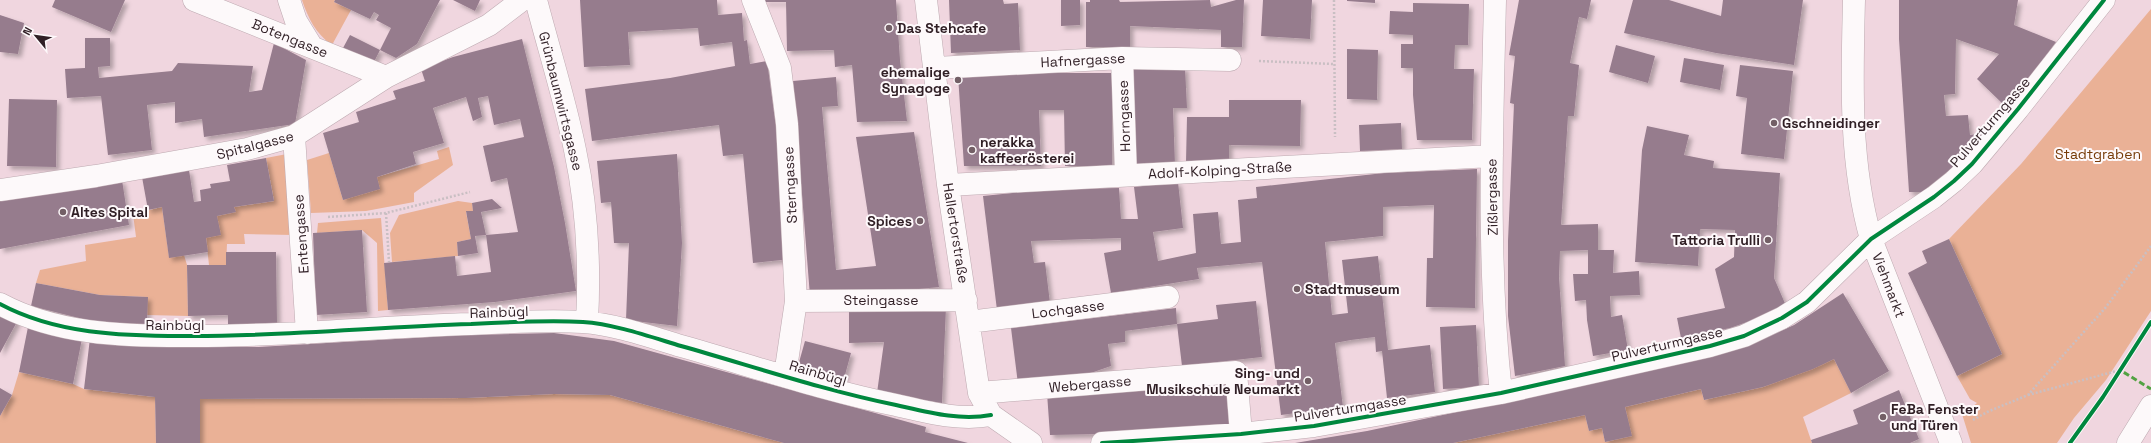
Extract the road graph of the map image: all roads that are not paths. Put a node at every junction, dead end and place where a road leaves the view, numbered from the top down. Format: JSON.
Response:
{"nodes":[{"id":1,"x":194,"y":0,"type":"edge"},
{"id":2,"x":289,"y":0,"type":"edge"},
{"id":3,"x":522,"y":0,"type":"edge"},
{"id":4,"x":536,"y":0,"type":"edge"},
{"id":5,"x":753,"y":0,"type":"edge"},
{"id":6,"x":926,"y":0,"type":"edge"},
{"id":7,"x":1495,"y":0,"type":"edge"},
{"id":8,"x":1854,"y":0,"type":"edge"},
{"id":9,"x":2104,"y":0,"type":"edge"},
{"id":10,"x":312,"y":47,"type":"junction"},
{"id":11,"x":1122,"y":58,"type":"junction"},
{"id":12,"x":1230,"y":60,"type":"road end"},
{"id":13,"x":936,"y":68,"type":"junction"},
{"id":14,"x":386,"y":77,"type":"junction"},
{"id":15,"x":294,"y":136,"type":"junction"},
{"id":16,"x":1492,"y":156,"type":"junction"},
{"id":17,"x":1126,"y":175,"type":"junction"},
{"id":18,"x":948,"y":185,"type":"junction"},
{"id":19,"x":0,"y":190,"type":"edge"},
{"id":20,"x":1871,"y":239,"type":"junction"},
{"id":21,"x":1168,"y":297,"type":"dead end"},
{"id":22,"x":966,"y":300,"type":"junction"},
{"id":23,"x":796,"y":301,"type":"junction"},
{"id":24,"x":0,"y":304,"type":"edge"},
{"id":25,"x":587,"y":322,"type":"junction"},
{"id":26,"x":969,"y":322,"type":"junction"},
{"id":27,"x":307,"y":333,"type":"junction"},
{"id":28,"x":785,"y":375,"type":"junction"},
{"id":29,"x":979,"y":392,"type":"junction"},
{"id":30,"x":1501,"y":393,"type":"junction"},
{"id":31,"x":2151,"y":406,"type":"edge"},
{"id":32,"x":991,"y":415,"type":"junction"},
{"id":33,"x":1241,"y":434,"type":"junction"},
{"id":34,"x":1031,"y":443,"type":"edge"},
{"id":35,"x":1102,"y":443,"type":"edge"},
{"id":36,"x":1951,"y":443,"type":"edge"},
{"id":37,"x":2128,"y":443,"type":"edge"}],
"edges":[{"from":1,"to":10,"type":"street","name":"Botengasse"},
{"from":2,"to":10,"type":"street"},
{"from":3,"to":14,"type":"street","name":"Spitalgasse"},
{"from":4,"to":25,"type":"street","name":"Grünbaumwirtsgasse"},
{"from":5,"to":23,"type":"street","name":"Sterngasse"},
{"from":6,"to":13,"type":"street","name":"Hallertorstraße"},
{"from":7,"to":16,"type":"street","name":"Zißlergasse"},
{"from":8,"to":20,"type":"street","name":"Viehmarkt"},
{"from":9,"to":20,"type":"street","name":"Pulverturmgasse"},
{"from":10,"to":14,"type":"street","name":"Botengasse"},
{"from":11,"to":12,"type":"street","name":"Hafnergasse"},
{"from":11,"to":13,"type":"street","name":"Hafnergasse"},
{"from":11,"to":17,"type":"street","name":"Horngasse"},
{"from":13,"to":18,"type":"street","name":"Hallertorstraße"},
{"from":14,"to":15,"type":"street","name":"Spitalgasse"},
{"from":15,"to":19,"type":"street","name":"Spitalgasse"},
{"from":15,"to":27,"type":"street","name":"Entengasse"},
{"from":16,"to":17,"type":"street","name":"Adolf-Kolping-Straße"},
{"from":16,"to":30,"type":"street","name":"Zißlergasse"},
{"from":17,"to":18,"type":"street","name":"Adolf-Kolping-Straße"},
{"from":18,"to":22,"type":"street","name":"Hallertorstraße"},
{"from":20,"to":30,"type":"street","name":"Pulverturmgasse"},
{"from":20,"to":36,"type":"street","name":"Viehmarkt"},
{"from":21,"to":26,"type":"street","name":"Lochgasse"},
{"from":22,"to":23,"type":"street","name":"Steingasse"},
{"from":22,"to":26,"type":"street","name":"Hallertorstraße"},
{"from":23,"to":28,"type":"street","name":"Sterngasse"},
{"from":24,"to":27,"type":"street","name":"Rainbügl"},
{"from":25,"to":27,"type":"street","name":"Rainbügl"},
{"from":25,"to":28,"type":"street","name":"Rainbügl"},
{"from":26,"to":29,"type":"street","name":"Hallertorstraße"},
{"from":28,"to":32,"type":"street","name":"Rainbügl"},
{"from":29,"to":32,"type":"street","name":"Hallertorstraße"},
{"from":29,"to":33,"type":"street","name":"Webergasse"},
{"from":30,"to":33,"type":"street","name":"Pulverturmgasse"},
{"from":31,"to":37,"type":"street"},
{"from":32,"to":34,"type":"street","name":"Hallertorstraße"},
{"from":33,"to":35,"type":"street","name":"Pulverturmgasse"}]}
